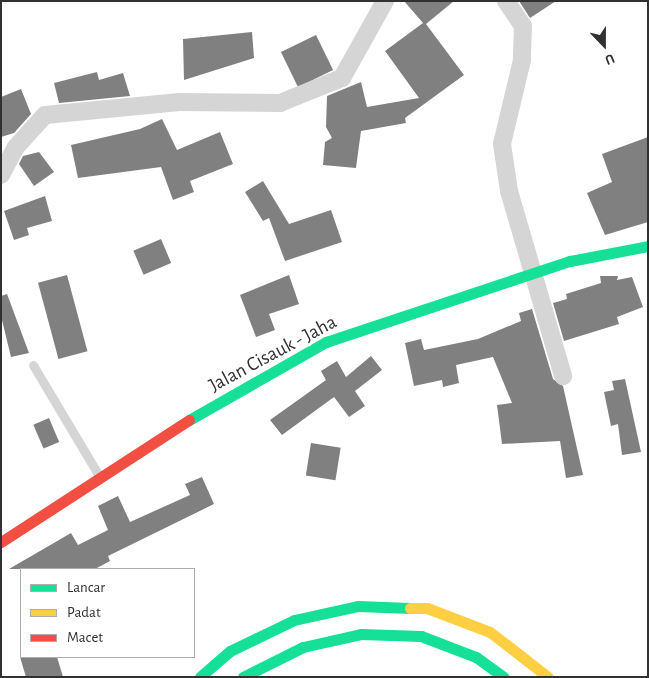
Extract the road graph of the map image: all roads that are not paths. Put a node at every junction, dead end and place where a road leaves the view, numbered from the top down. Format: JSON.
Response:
{"nodes":[{"id":1,"x":386,"y":1,"type":"edge"},
{"id":2,"x":506,"y":1,"type":"edge"},
{"id":3,"x":1,"y":175,"type":"edge"},
{"id":4,"x":648,"y":246,"type":"edge"},
{"id":5,"x":533,"y":273,"type":"junction"},
{"id":6,"x":33,"y":365,"type":"dead end"},
{"id":7,"x":562,"y":376,"type":"dead end"},
{"id":8,"x":98,"y":475,"type":"junction"},
{"id":9,"x":1,"y":542,"type":"edge"},
{"id":10,"x":200,"y":677,"type":"edge"},
{"id":11,"x":243,"y":677,"type":"edge"},
{"id":12,"x":504,"y":677,"type":"edge"},
{"id":13,"x":548,"y":677,"type":"edge"}],
"edges":[{"from":1,"to":3,"type":"street"},
{"from":2,"to":5,"type":"street"},
{"from":4,"to":5,"type":"main road","name":"Jalan Cisauk - Jaha"},
{"from":5,"to":7,"type":"street"},
{"from":5,"to":8,"type":"main road","name":"Jalan Cisauk - Jaha"},
{"from":6,"to":8,"type":"lane"},
{"from":8,"to":9,"type":"main road","name":"Jalan Cisauk - Jaha"},
{"from":10,"to":13,"type":"main road"},
{"from":11,"to":12,"type":"main road"}]}
